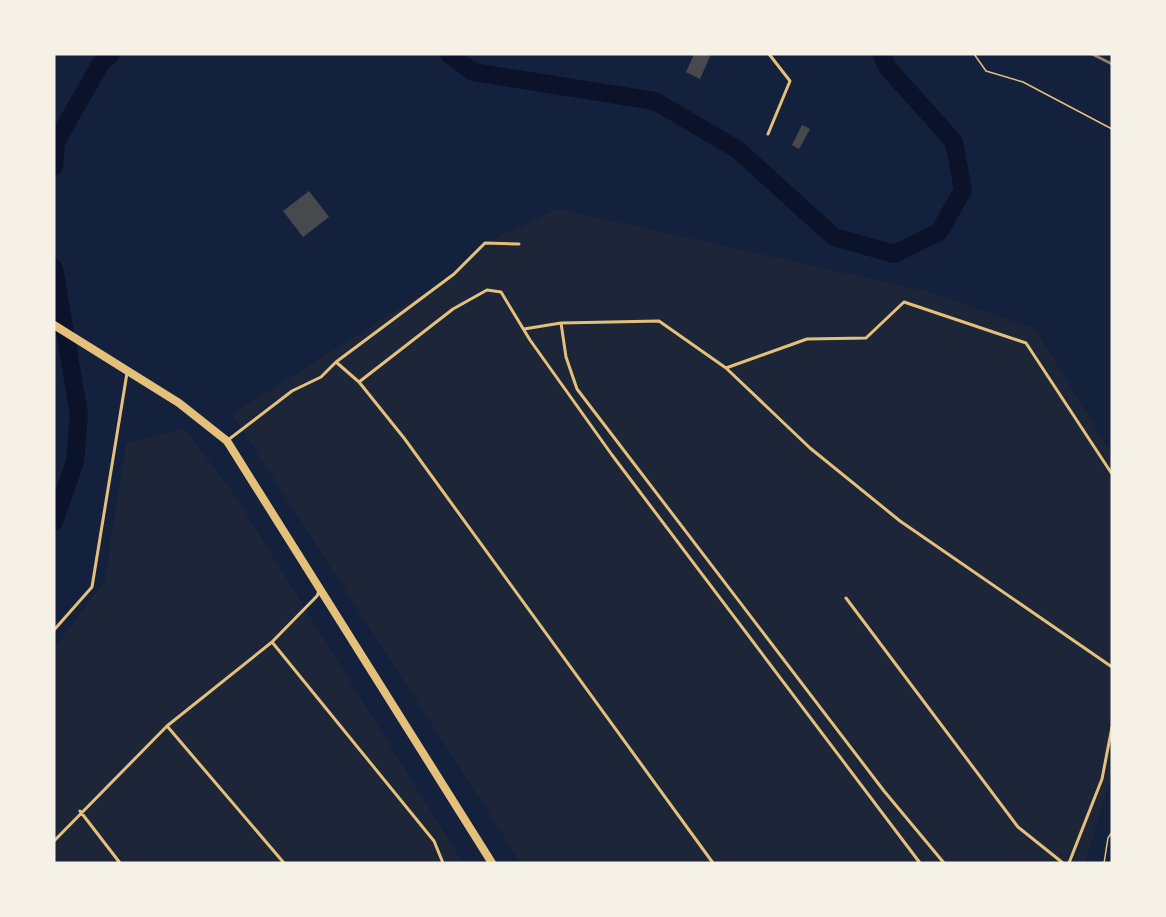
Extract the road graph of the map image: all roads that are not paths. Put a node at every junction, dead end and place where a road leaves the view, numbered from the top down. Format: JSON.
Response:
{"nodes":[{"id":1,"x":769,"y":54,"type":"edge"},
{"id":2,"x":768,"y":134,"type":"dead end"},
{"id":3,"x":519,"y":244,"type":"dead end"},
{"id":4,"x":561,"y":323,"type":"junction"},
{"id":5,"x":54,"y":325,"type":"edge"},
{"id":6,"x":523,"y":329,"type":"junction"},
{"id":7,"x":336,"y":362,"type":"junction"},
{"id":8,"x":726,"y":368,"type":"junction"},
{"id":9,"x":128,"y":369,"type":"junction"},
{"id":10,"x":359,"y":382,"type":"junction"},
{"id":11,"x":227,"y":441,"type":"junction"},
{"id":12,"x":1112,"y":474,"type":"edge"},
{"id":13,"x":320,"y":589,"type":"junction"},
{"id":14,"x":846,"y":598,"type":"dead end"},
{"id":15,"x":54,"y":630,"type":"edge"},
{"id":16,"x":272,"y":642,"type":"junction"},
{"id":17,"x":1112,"y":667,"type":"edge"},
{"id":18,"x":167,"y":726,"type":"junction"},
{"id":19,"x":1112,"y":727,"type":"edge"},
{"id":20,"x":80,"y":812,"type":"junction"},
{"id":21,"x":54,"y":841,"type":"edge"},
{"id":22,"x":120,"y":863,"type":"edge"},
{"id":23,"x":284,"y":863,"type":"edge"},
{"id":24,"x":443,"y":863,"type":"edge"},
{"id":25,"x":492,"y":863,"type":"edge"},
{"id":26,"x":713,"y":863,"type":"edge"},
{"id":27,"x":920,"y":863,"type":"edge"},
{"id":28,"x":944,"y":863,"type":"edge"},
{"id":29,"x":1063,"y":863,"type":"edge"},
{"id":30,"x":1069,"y":863,"type":"edge"}],
"edges":[{"from":1,"to":2,"type":"lane"},
{"from":3,"to":7,"type":"lane"},
{"from":4,"to":6,"type":"lane"},
{"from":4,"to":8,"type":"lane"},
{"from":4,"to":28,"type":"lane"},
{"from":5,"to":9,"type":"street"},
{"from":6,"to":10,"type":"lane"},
{"from":6,"to":27,"type":"lane"},
{"from":7,"to":10,"type":"lane"},
{"from":7,"to":11,"type":"lane"},
{"from":8,"to":12,"type":"lane"},
{"from":8,"to":17,"type":"lane"},
{"from":9,"to":11,"type":"street"},
{"from":9,"to":15,"type":"lane"},
{"from":10,"to":26,"type":"lane"},
{"from":11,"to":13,"type":"street"},
{"from":13,"to":16,"type":"lane"},
{"from":13,"to":25,"type":"street"},
{"from":14,"to":29,"type":"lane"},
{"from":16,"to":18,"type":"lane"},
{"from":16,"to":24,"type":"lane"},
{"from":18,"to":20,"type":"lane"},
{"from":18,"to":23,"type":"lane"},
{"from":19,"to":30,"type":"lane"},
{"from":20,"to":21,"type":"lane"},
{"from":20,"to":22,"type":"lane"}]}
